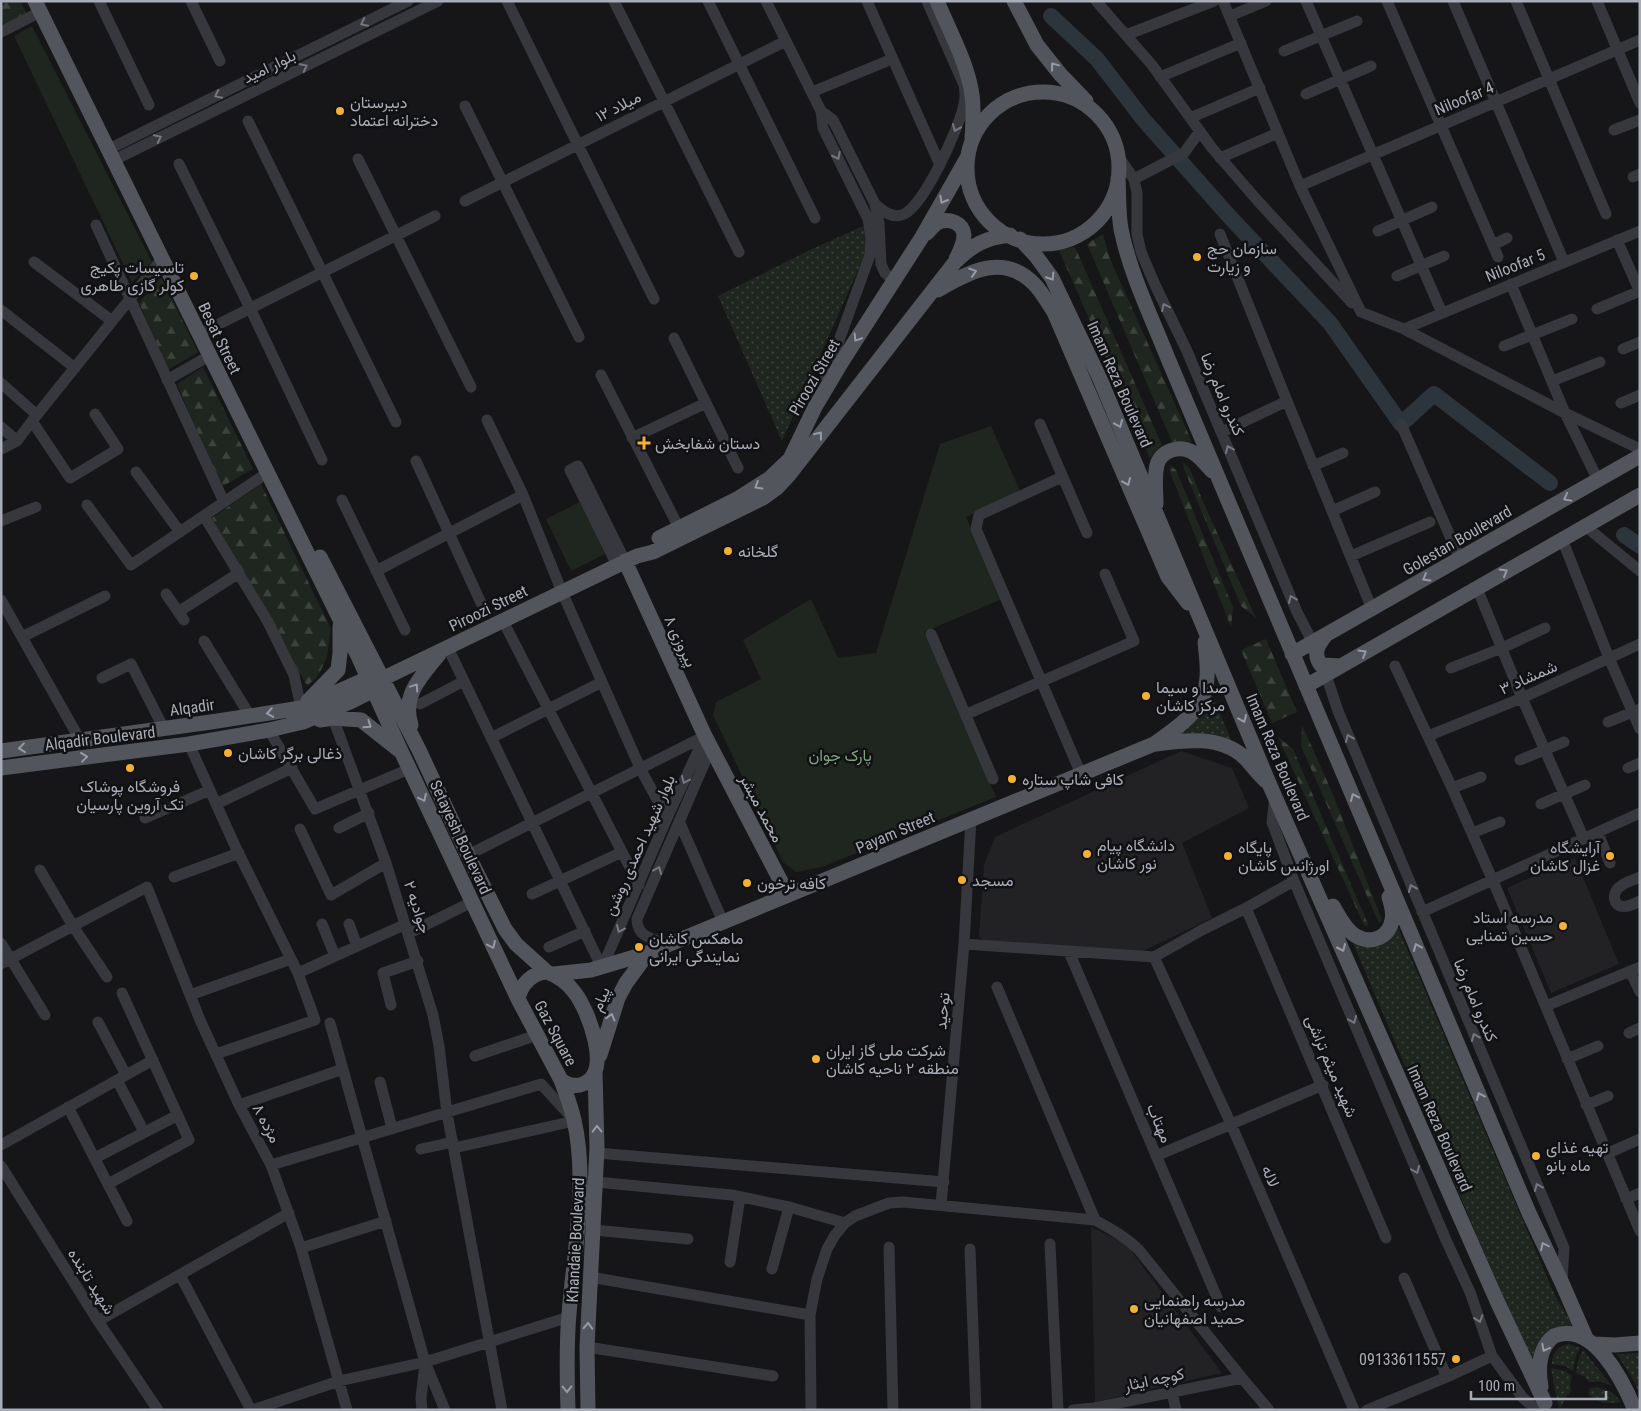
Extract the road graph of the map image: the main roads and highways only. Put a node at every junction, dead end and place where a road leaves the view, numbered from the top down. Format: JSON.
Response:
{"nodes":[{"id":1,"x":937,"y":1,"type":"edge"},
{"id":2,"x":1014,"y":1,"type":"edge"},
{"id":3,"x":40,"y":5,"type":"edge"},
{"id":4,"x":1099,"y":115,"type":"junction"},
{"id":5,"x":115,"y":152,"type":"junction"},
{"id":6,"x":969,"y":152,"type":"junction"},
{"id":7,"x":1118,"y":178,"type":"junction"},
{"id":8,"x":922,"y":237,"type":"junction"},
{"id":9,"x":1015,"y":237,"type":"junction"},
{"id":10,"x":955,"y":262,"type":"junction"},
{"id":11,"x":930,"y":294,"type":"junction"},
{"id":12,"x":1074,"y":356,"type":"junction"},
{"id":13,"x":1100,"y":379,"type":"junction"},
{"id":14,"x":1640,"y":456,"type":"edge"},
{"id":15,"x":1219,"y":480,"type":"junction"},
{"id":16,"x":1640,"y":495,"type":"edge"},
{"id":17,"x":1156,"y":512,"type":"junction"},
{"id":18,"x":627,"y":561,"type":"junction"},
{"id":19,"x":339,"y":620,"type":"junction"},
{"id":20,"x":1203,"y":625,"type":"junction"},
{"id":21,"x":1319,"y":640,"type":"junction"},
{"id":22,"x":445,"y":649,"type":"junction"},
{"id":23,"x":1292,"y":654,"type":"junction"},
{"id":24,"x":1342,"y":666,"type":"junction"},
{"id":25,"x":374,"y":682,"type":"junction"},
{"id":26,"x":1306,"y":686,"type":"junction"},
{"id":27,"x":302,"y":715,"type":"junction"},
{"id":28,"x":212,"y":722,"type":"junction"},
{"id":29,"x":214,"y":740,"type":"junction"},
{"id":30,"x":708,"y":742,"type":"joint"},
{"id":31,"x":1154,"y":744,"type":"junction"},
{"id":32,"x":1,"y":750,"type":"edge"},
{"id":33,"x":419,"y":750,"type":"junction"},
{"id":34,"x":401,"y":751,"type":"junction"},
{"id":35,"x":1,"y":768,"type":"edge"},
{"id":36,"x":1273,"y":791,"type":"junction"},
{"id":37,"x":450,"y":817,"type":"junction"},
{"id":38,"x":436,"y":824,"type":"junction"},
{"id":39,"x":1296,"y":842,"type":"junction"},
{"id":40,"x":1378,"y":852,"type":"junction"},
{"id":41,"x":788,"y":895,"type":"junction"},
{"id":42,"x":648,"y":953,"type":"junction"},
{"id":43,"x":551,"y":974,"type":"junction"},
{"id":44,"x":518,"y":999,"type":"junction"},
{"id":45,"x":596,"y":1068,"type":"junction"},
{"id":46,"x":561,"y":1080,"type":"junction"},
{"id":47,"x":1590,"y":1341,"type":"junction"},
{"id":48,"x":1640,"y":1343,"type":"edge"},
{"id":49,"x":1543,"y":1408,"type":"edge"},
{"id":50,"x":568,"y":1410,"type":"edge"},
{"id":51,"x":588,"y":1410,"type":"edge"},
{"id":52,"x":1635,"y":1410,"type":"edge"}],
"edges":[{"from":1,"to":6,"type":"main road"},
{"from":4,"to":2,"type":"main road","one_way":true},
{"from":3,"to":5,"type":"main road","name":"Besat Street"},
{"from":4,"to":6,"type":"main road"},
{"from":4,"to":7,"type":"main road"},
{"from":5,"to":19,"type":"main road","name":"Besat Street"},
{"from":5,"to":25,"type":"main road","name":"Besat Street"},
{"from":6,"to":8,"type":"main road","name":"Piroozi Street","one_way":true},
{"from":6,"to":9,"type":"main road"},
{"from":7,"to":9,"type":"main road"},
{"from":7,"to":15,"type":"main road"},
{"from":8,"to":10,"type":"main road"},
{"from":8,"to":18,"type":"main road","name":"Piroozi Street","one_way":true},
{"from":9,"to":10,"type":"main road","name":"Piroozi Street"},
{"from":9,"to":13,"type":"main road","name":"Imam Reza Boulevard","one_way":true},
{"from":10,"to":11,"type":"main road","name":"Piroozi Street"},
{"from":11,"to":12,"type":"main road","one_way":true},
{"from":18,"to":11,"type":"main road","name":"Piroozi Street","one_way":true},
{"from":12,"to":13,"type":"main road"},
{"from":12,"to":20,"type":"main road","one_way":true},
{"from":13,"to":17,"type":"main road","name":"Imam Reza Boulevard","one_way":true},
{"from":14,"to":21,"type":"main road","name":"Golestan Boulevard","one_way":true},
{"from":15,"to":17,"type":"main road"},
{"from":15,"to":23,"type":"main road"},
{"from":24,"to":16,"type":"main road","one_way":true},
{"from":17,"to":20,"type":"main road","name":"Imam Reza Boulevard"},
{"from":18,"to":22,"type":"main road","name":"Piroozi Street"},
{"from":18,"to":30,"type":"main road","name":"پیروزی ۸"},
{"from":19,"to":25,"type":"main road","name":"Besat Street"},
{"from":19,"to":27,"type":"main road"},
{"from":20,"to":31,"type":"main road"},
{"from":20,"to":36,"type":"main road","name":"Imam Reza Boulevard","one_way":true},
{"from":21,"to":23,"type":"main road","name":"Golestan Boulevard"},
{"from":21,"to":24,"type":"main road"},
{"from":22,"to":25,"type":"main road","name":"Piroozi Street"},
{"from":33,"to":22,"type":"main road","one_way":true},
{"from":23,"to":26,"type":"main road"},
{"from":24,"to":26,"type":"main road"},
{"from":25,"to":27,"type":"main road","name":"Alqadir"},
{"from":25,"to":33,"type":"main road","name":"Setayesh Boulevard"},
{"from":25,"to":34,"type":"main road","name":"Setayesh Boulevard"},
{"from":40,"to":26,"type":"main road","one_way":true},
{"from":27,"to":28,"type":"main road","name":"Alqadir","one_way":true},
{"from":27,"to":29,"type":"main road","name":"Alqadir Boulevard"},
{"from":27,"to":34,"type":"main road","one_way":true},
{"from":28,"to":29,"type":"main road"},
{"from":28,"to":32,"type":"main road","name":"Alqadir","one_way":true},
{"from":35,"to":29,"type":"main road","name":"Alqadir Boulevard","one_way":true},
{"from":30,"to":41,"type":"main road","name":"محمد مبشر"},
{"from":31,"to":36,"type":"main road"},
{"from":31,"to":41,"type":"main road","name":"Payam Street"},
{"from":33,"to":37,"type":"main road","name":"Setayesh Boulevard"},
{"from":34,"to":38,"type":"main road","name":"Setayesh Boulevard","one_way":true},
{"from":36,"to":39,"type":"main road","name":"Imam Reza Boulevard"},
{"from":37,"to":38,"type":"main road"},
{"from":37,"to":43,"type":"main road","name":"Setayesh Boulevard"},
{"from":38,"to":44,"type":"main road","name":"Setayesh Boulevard","one_way":true},
{"from":39,"to":40,"type":"main road"},
{"from":39,"to":49,"type":"main road","name":"Imam Reza Boulevard","one_way":true},
{"from":47,"to":40,"type":"main road","one_way":true},
{"from":41,"to":42,"type":"main road","name":"Payam Street"},
{"from":42,"to":43,"type":"main road","name":"Payam Street"},
{"from":45,"to":42,"type":"main road","name":"پیام","one_way":true},
{"from":43,"to":44,"type":"main road","name":"Gaz Square"},
{"from":43,"to":45,"type":"main road","name":"Gaz Square"},
{"from":44,"to":46,"type":"main road","name":"Gaz Square"},
{"from":45,"to":46,"type":"main road","name":"Gaz Square"},
{"from":51,"to":45,"type":"main road","name":"Khandaie Boulevard","one_way":true},
{"from":46,"to":50,"type":"main road","name":"Khandaie Boulevard","one_way":true},
{"from":47,"to":48,"type":"main road"},
{"from":47,"to":49,"type":"main road","one_way":true},
{"from":47,"to":52,"type":"main road"}]}
